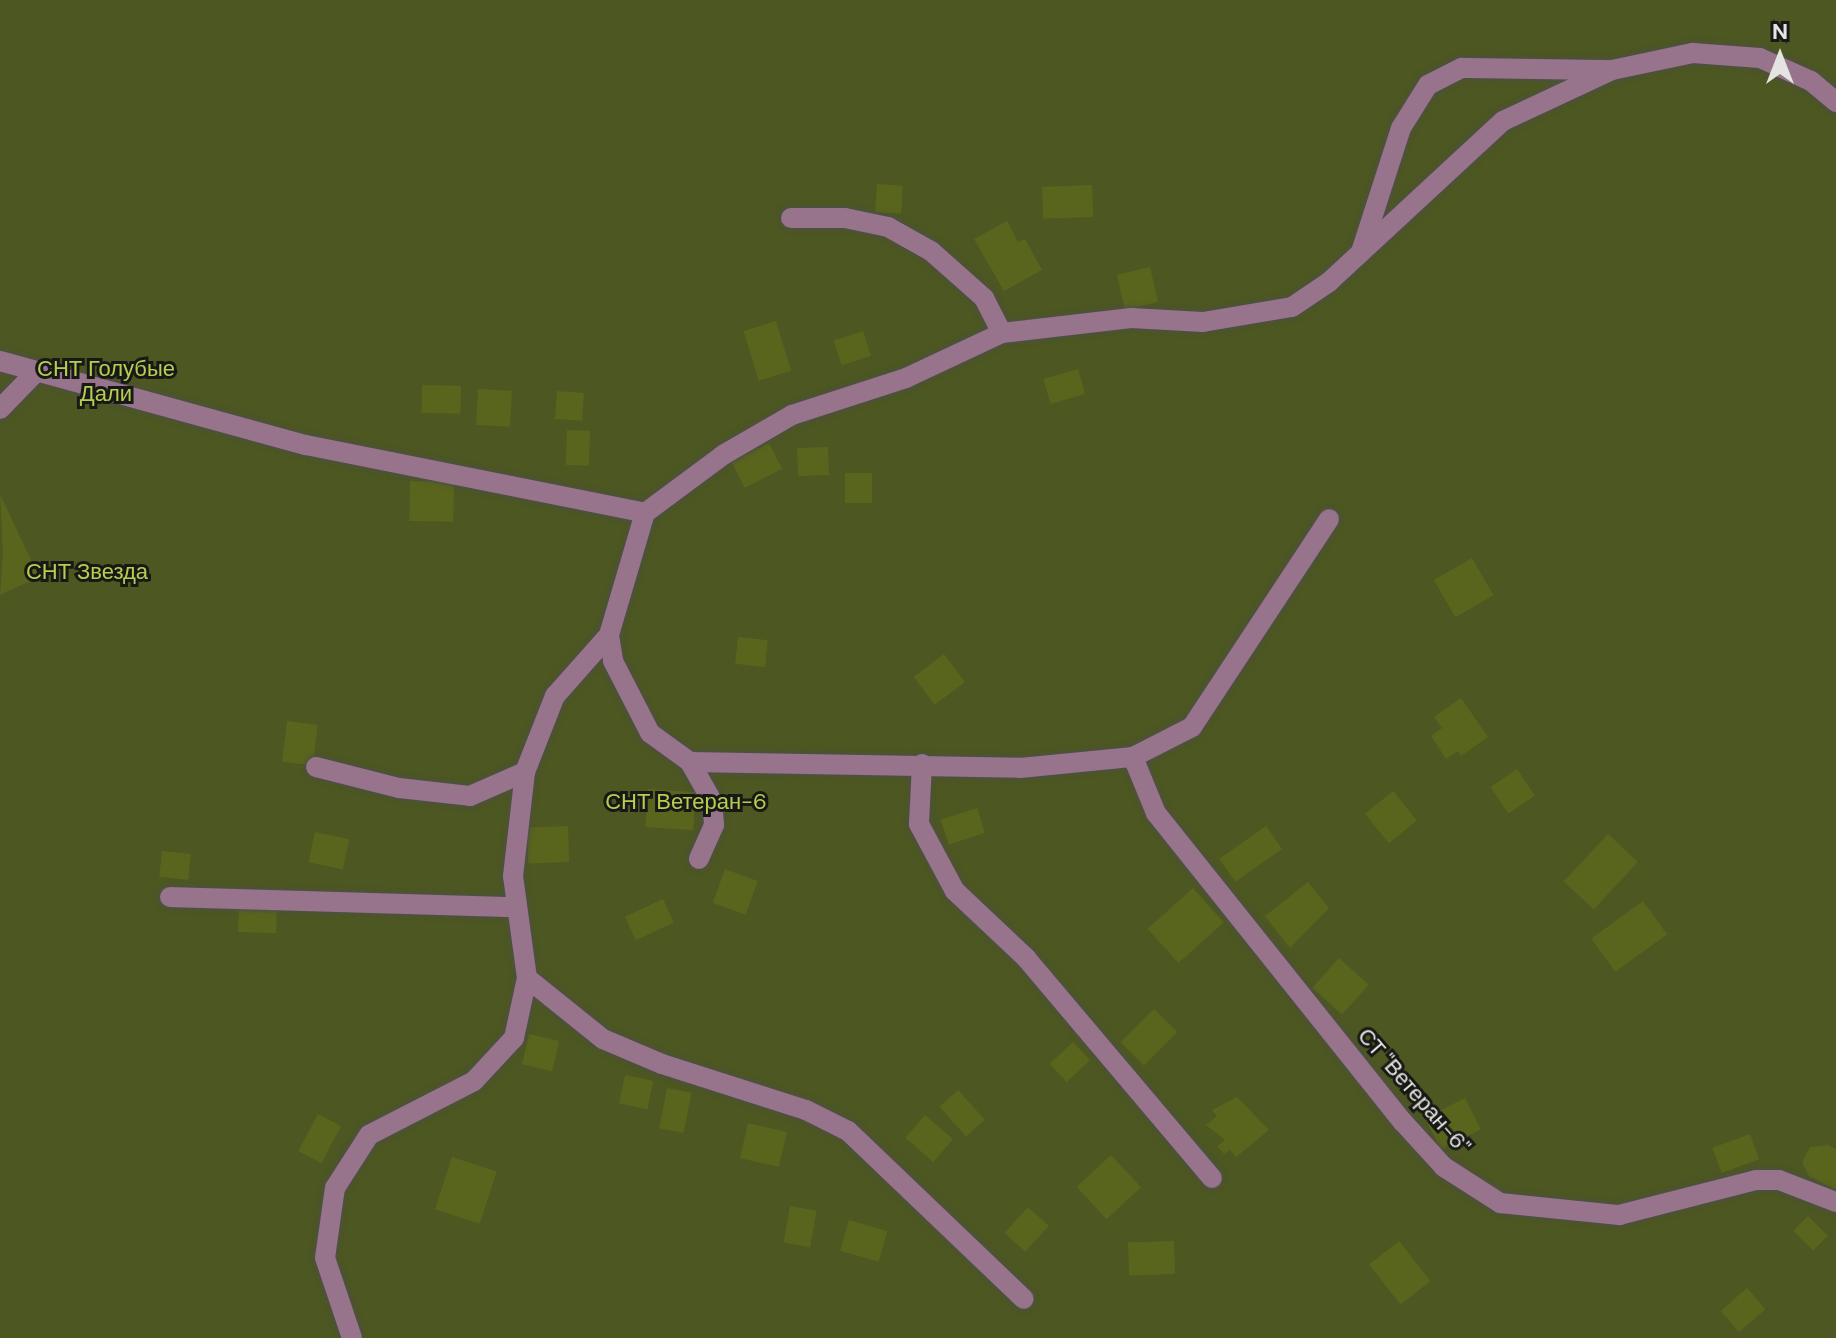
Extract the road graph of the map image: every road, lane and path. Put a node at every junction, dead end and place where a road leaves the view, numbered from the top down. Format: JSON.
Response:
{"nodes":[{"id":1,"x":1612,"y":70,"type":"junction"},
{"id":2,"x":1836,"y":102,"type":"edge"},
{"id":3,"x":791,"y":218,"type":"dead end"},
{"id":4,"x":1360,"y":253,"type":"junction"},
{"id":5,"x":1002,"y":333,"type":"junction"},
{"id":6,"x":0,"y":361,"type":"edge"},
{"id":7,"x":37,"y":371,"type":"junction"},
{"id":8,"x":0,"y":409,"type":"edge"},
{"id":9,"x":645,"y":513,"type":"junction"},
{"id":10,"x":1329,"y":519,"type":"dead end"},
{"id":11,"x":609,"y":635,"type":"junction"},
{"id":12,"x":1133,"y":757,"type":"junction"},
{"id":13,"x":690,"y":762,"type":"junction"},
{"id":14,"x":922,"y":764,"type":"junction"},
{"id":15,"x":316,"y":767,"type":"dead end"},
{"id":16,"x":525,"y":772,"type":"junction"},
{"id":17,"x":699,"y":859,"type":"dead end"},
{"id":18,"x":170,"y":897,"type":"dead end"},
{"id":19,"x":514,"y":907,"type":"junction"},
{"id":20,"x":527,"y":978,"type":"junction"},
{"id":21,"x":1212,"y":1178,"type":"dead end"},
{"id":22,"x":1836,"y":1202,"type":"edge"},
{"id":23,"x":1024,"y":1299,"type":"dead end"},
{"id":24,"x":352,"y":1338,"type":"edge"}],
"edges":[{"from":1,"to":2,"type":"lane"},
{"from":1,"to":4,"type":"lane"},
{"from":1,"to":4,"type":"lane"},
{"from":3,"to":5,"type":"lane"},
{"from":4,"to":5,"type":"lane"},
{"from":5,"to":9,"type":"lane"},
{"from":6,"to":7,"type":"lane"},
{"from":7,"to":8,"type":"lane"},
{"from":7,"to":9,"type":"lane"},
{"from":9,"to":11,"type":"lane"},
{"from":10,"to":12,"type":"lane"},
{"from":11,"to":13,"type":"lane"},
{"from":11,"to":16,"type":"lane"},
{"from":12,"to":14,"type":"lane"},
{"from":12,"to":22,"type":"lane","name":"СТ \"Ветеран-6\""},
{"from":13,"to":14,"type":"lane"},
{"from":13,"to":17,"type":"lane"},
{"from":14,"to":21,"type":"lane"},
{"from":15,"to":16,"type":"lane"},
{"from":16,"to":19,"type":"lane"},
{"from":18,"to":19,"type":"lane"},
{"from":19,"to":20,"type":"lane"},
{"from":20,"to":23,"type":"lane"},
{"from":20,"to":24,"type":"lane"}]}
